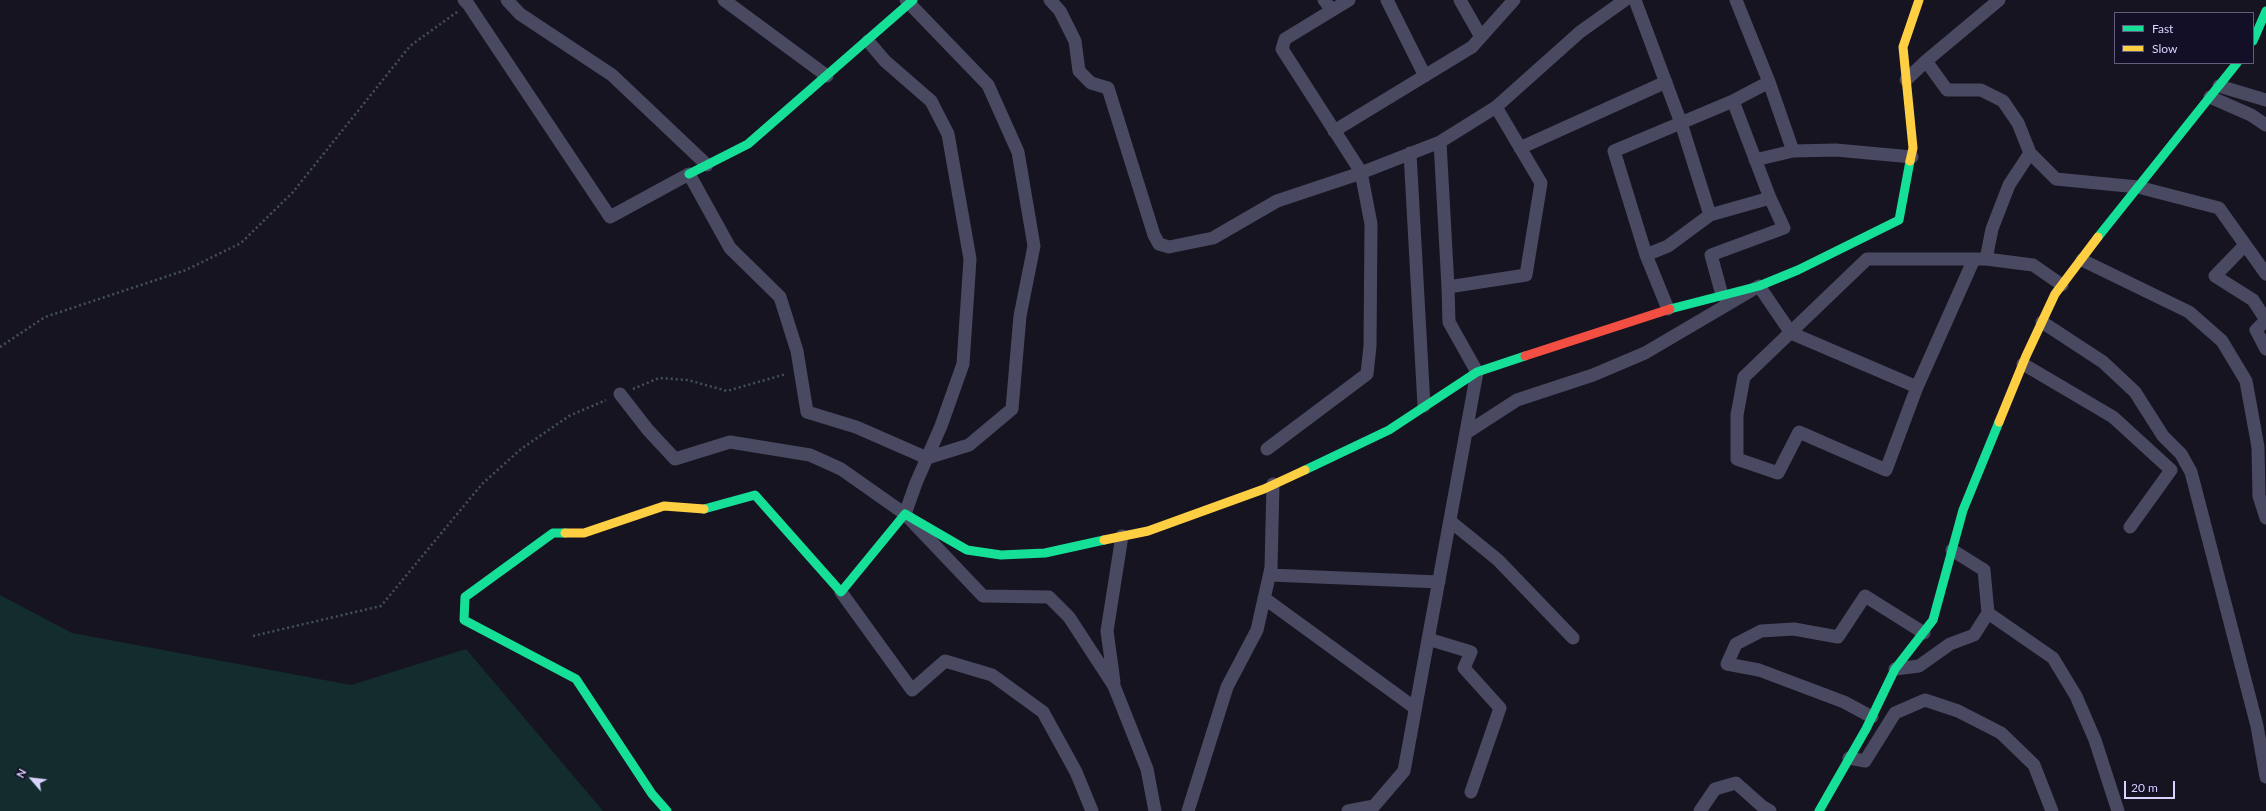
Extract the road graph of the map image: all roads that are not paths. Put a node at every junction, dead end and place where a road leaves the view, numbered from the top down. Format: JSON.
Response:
{"nodes":[{"id":1,"x":508,"y":0,"type":"edge"},
{"id":2,"x":724,"y":0,"type":"edge"},
{"id":3,"x":1050,"y":0,"type":"edge"},
{"id":4,"x":1349,"y":0,"type":"edge"},
{"id":5,"x":1387,"y":0,"type":"edge"},
{"id":6,"x":1460,"y":0,"type":"edge"},
{"id":7,"x":1514,"y":0,"type":"edge"},
{"id":8,"x":1626,"y":0,"type":"edge"},
{"id":9,"x":1635,"y":0,"type":"edge"},
{"id":10,"x":1736,"y":0,"type":"edge"},
{"id":11,"x":1919,"y":0,"type":"edge"},
{"id":12,"x":2000,"y":0,"type":"edge"},
{"id":13,"x":910,"y":1,"type":"edge"},
{"id":14,"x":466,"y":2,"type":"edge"},
{"id":15,"x":1328,"y":5,"type":"edge"},
{"id":16,"x":2266,"y":11,"type":"edge"},
{"id":17,"x":1481,"y":37,"type":"junction"},
{"id":18,"x":2254,"y":39,"type":"edge"},
{"id":19,"x":868,"y":41,"type":"junction"},
{"id":20,"x":1926,"y":61,"type":"junction"},
{"id":21,"x":2236,"y":64,"type":"edge"},
{"id":22,"x":827,"y":76,"type":"junction"},
{"id":23,"x":1425,"y":76,"type":"junction"},
{"id":24,"x":1906,"y":80,"type":"junction"},
{"id":25,"x":1666,"y":82,"type":"junction"},
{"id":26,"x":1769,"y":82,"type":"junction"},
{"id":27,"x":2219,"y":86,"type":"junction"},
{"id":28,"x":2210,"y":97,"type":"junction"},
{"id":29,"x":2266,"y":100,"type":"edge"},
{"id":30,"x":1733,"y":101,"type":"junction"},
{"id":31,"x":1496,"y":107,"type":"junction"},
{"id":32,"x":1681,"y":123,"type":"junction"},
{"id":33,"x":2266,"y":125,"type":"edge"},
{"id":34,"x":1334,"y":131,"type":"junction"},
{"id":35,"x":1440,"y":142,"type":"junction"},
{"id":36,"x":1520,"y":148,"type":"junction"},
{"id":37,"x":1793,"y":151,"type":"junction"},
{"id":38,"x":1410,"y":153,"type":"junction"},
{"id":39,"x":2030,"y":153,"type":"junction"},
{"id":40,"x":1912,"y":157,"type":"junction"},
{"id":41,"x":1756,"y":160,"type":"junction"},
{"id":42,"x":707,"y":165,"type":"junction"},
{"id":43,"x":1361,"y":172,"type":"junction"},
{"id":44,"x":689,"y":174,"type":"junction"},
{"id":45,"x":2138,"y":187,"type":"junction"},
{"id":46,"x":1770,"y":198,"type":"junction"},
{"id":47,"x":1710,"y":215,"type":"junction"},
{"id":48,"x":2244,"y":245,"type":"junction"},
{"id":49,"x":1646,"y":255,"type":"junction"},
{"id":50,"x":1980,"y":259,"type":"junction"},
{"id":51,"x":2082,"y":260,"type":"junction"},
{"id":52,"x":2266,"y":274,"type":"edge"},
{"id":53,"x":2062,"y":285,"type":"junction"},
{"id":54,"x":1759,"y":286,"type":"junction"},
{"id":55,"x":1448,"y":287,"type":"junction"},
{"id":56,"x":1722,"y":295,"type":"junction"},
{"id":57,"x":1668,"y":309,"type":"junction"},
{"id":58,"x":2266,"y":320,"type":"edge"},
{"id":59,"x":2042,"y":322,"type":"junction"},
{"id":60,"x":1791,"y":333,"type":"junction"},
{"id":61,"x":2266,"y":349,"type":"edge"},
{"id":62,"x":2023,"y":364,"type":"junction"},
{"id":63,"x":1477,"y":372,"type":"junction"},
{"id":64,"x":1917,"y":387,"type":"junction"},
{"id":65,"x":620,"y":394,"type":"road end"},
{"id":66,"x":1424,"y":406,"type":"junction"},
{"id":67,"x":1466,"y":432,"type":"junction"},
{"id":68,"x":1268,"y":449,"type":"dead end"},
{"id":69,"x":927,"y":458,"type":"junction"},
{"id":70,"x":1273,"y":484,"type":"junction"},
{"id":71,"x":905,"y":514,"type":"junction"},
{"id":72,"x":2266,"y":518,"type":"edge"},
{"id":73,"x":1450,"y":521,"type":"junction"},
{"id":74,"x":2130,"y":527,"type":"dead end"},
{"id":75,"x":1122,"y":536,"type":"junction"},
{"id":76,"x":1952,"y":550,"type":"junction"},
{"id":77,"x":1270,"y":575,"type":"junction"},
{"id":78,"x":1438,"y":582,"type":"junction"},
{"id":79,"x":841,"y":592,"type":"junction"},
{"id":80,"x":1264,"y":598,"type":"junction"},
{"id":81,"x":1988,"y":613,"type":"junction"},
{"id":82,"x":1924,"y":633,"type":"junction"},
{"id":83,"x":1573,"y":638,"type":"dead end"},
{"id":84,"x":1428,"y":639,"type":"junction"},
{"id":85,"x":1896,"y":669,"type":"junction"},
{"id":86,"x":1114,"y":686,"type":"junction"},
{"id":87,"x":1415,"y":708,"type":"junction"},
{"id":88,"x":1872,"y":717,"type":"junction"},
{"id":89,"x":1849,"y":758,"type":"junction"},
{"id":90,"x":2266,"y":777,"type":"edge"},
{"id":91,"x":1471,"y":792,"type":"dead end"},
{"id":92,"x":667,"y":811,"type":"edge"},
{"id":93,"x":1092,"y":811,"type":"edge"},
{"id":94,"x":1155,"y":811,"type":"edge"},
{"id":95,"x":1188,"y":811,"type":"edge"},
{"id":96,"x":1348,"y":811,"type":"edge"},
{"id":97,"x":1700,"y":811,"type":"edge"},
{"id":98,"x":1770,"y":811,"type":"edge"},
{"id":99,"x":1819,"y":811,"type":"edge"},
{"id":100,"x":2052,"y":811,"type":"edge"},
{"id":101,"x":2118,"y":811,"type":"edge"}],
"edges":[{"from":1,"to":42,"type":"street"},
{"from":2,"to":22,"type":"street"},
{"from":3,"to":43,"type":"street"},
{"from":4,"to":15,"type":"street"},
{"from":5,"to":23,"type":"street"},
{"from":6,"to":17,"type":"street"},
{"from":7,"to":17,"type":"street"},
{"from":8,"to":31,"type":"street"},
{"from":9,"to":25,"type":"street"},
{"from":10,"to":26,"type":"street"},
{"from":11,"to":24,"type":"street"},
{"from":12,"to":20,"type":"street"},
{"from":13,"to":19,"type":"street"},
{"from":13,"to":69,"type":"street"},
{"from":14,"to":44,"type":"street"},
{"from":15,"to":34,"type":"street"},
{"from":16,"to":18,"type":"street"},
{"from":17,"to":23,"type":"street"},
{"from":19,"to":22,"type":"street"},
{"from":19,"to":69,"type":"street"},
{"from":20,"to":24,"type":"street"},
{"from":20,"to":39,"type":"street"},
{"from":21,"to":27,"type":"street"},
{"from":22,"to":42,"type":"street"},
{"from":23,"to":34,"type":"street"},
{"from":24,"to":40,"type":"street"},
{"from":25,"to":32,"type":"street"},
{"from":25,"to":36,"type":"street"},
{"from":26,"to":30,"type":"street"},
{"from":26,"to":37,"type":"street"},
{"from":27,"to":28,"type":"street"},
{"from":27,"to":29,"type":"street"},
{"from":28,"to":33,"type":"street"},
{"from":28,"to":45,"type":"street"},
{"from":30,"to":32,"type":"street"},
{"from":30,"to":41,"type":"street"},
{"from":31,"to":35,"type":"street"},
{"from":31,"to":36,"type":"street"},
{"from":32,"to":47,"type":"street"},
{"from":32,"to":49,"type":"street"},
{"from":34,"to":43,"type":"street"},
{"from":35,"to":38,"type":"street"},
{"from":35,"to":55,"type":"street"},
{"from":36,"to":55,"type":"street"},
{"from":37,"to":40,"type":"street"},
{"from":37,"to":41,"type":"street"},
{"from":38,"to":43,"type":"street"},
{"from":38,"to":66,"type":"street"},
{"from":39,"to":45,"type":"street"},
{"from":39,"to":50,"type":"street"},
{"from":40,"to":54,"type":"street"},
{"from":41,"to":46,"type":"street"},
{"from":42,"to":44,"type":"street"},
{"from":43,"to":68,"type":"street"},
{"from":44,"to":69,"type":"street"},
{"from":45,"to":48,"type":"street"},
{"from":45,"to":51,"type":"street"},
{"from":46,"to":47,"type":"street"},
{"from":46,"to":56,"type":"street"},
{"from":47,"to":49,"type":"street"},
{"from":48,"to":52,"type":"street"},
{"from":48,"to":58,"type":"street"},
{"from":49,"to":57,"type":"street"},
{"from":50,"to":53,"type":"street"},
{"from":50,"to":60,"type":"street"},
{"from":50,"to":64,"type":"street"},
{"from":51,"to":53,"type":"street"},
{"from":51,"to":72,"type":"street"},
{"from":53,"to":59,"type":"street"},
{"from":54,"to":56,"type":"street"},
{"from":54,"to":60,"type":"street"},
{"from":54,"to":67,"type":"street"},
{"from":55,"to":63,"type":"street"},
{"from":56,"to":57,"type":"street"},
{"from":57,"to":63,"type":"street"},
{"from":58,"to":61,"type":"street"},
{"from":59,"to":62,"type":"street"},
{"from":59,"to":90,"type":"street"},
{"from":60,"to":64,"type":"street"},
{"from":60,"to":64,"type":"street"},
{"from":62,"to":74,"type":"street"},
{"from":62,"to":76,"type":"street"},
{"from":63,"to":66,"type":"street"},
{"from":63,"to":67,"type":"street"},
{"from":65,"to":71,"type":"street"},
{"from":66,"to":70,"type":"street"},
{"from":67,"to":73,"type":"street"},
{"from":69,"to":71,"type":"street"},
{"from":70,"to":75,"type":"street"},
{"from":70,"to":77,"type":"street"},
{"from":71,"to":75,"type":"street"},
{"from":71,"to":79,"type":"street"},
{"from":71,"to":86,"type":"street"},
{"from":73,"to":78,"type":"street"},
{"from":73,"to":83,"type":"street"},
{"from":75,"to":86,"type":"street"},
{"from":76,"to":81,"type":"street"},
{"from":76,"to":82,"type":"street"},
{"from":77,"to":78,"type":"street"},
{"from":77,"to":80,"type":"street"},
{"from":78,"to":84,"type":"street"},
{"from":79,"to":92,"type":"street"},
{"from":79,"to":93,"type":"street"},
{"from":80,"to":87,"type":"street"},
{"from":80,"to":95,"type":"street"},
{"from":81,"to":85,"type":"street"},
{"from":81,"to":101,"type":"street"},
{"from":82,"to":85,"type":"street"},
{"from":82,"to":88,"type":"street"},
{"from":84,"to":87,"type":"street"},
{"from":84,"to":91,"type":"street"},
{"from":85,"to":88,"type":"street"},
{"from":86,"to":94,"type":"street"},
{"from":87,"to":96,"type":"street"},
{"from":88,"to":89,"type":"street"},
{"from":89,"to":99,"type":"street"},
{"from":89,"to":100,"type":"street"},
{"from":97,"to":98,"type":"street"}]}
